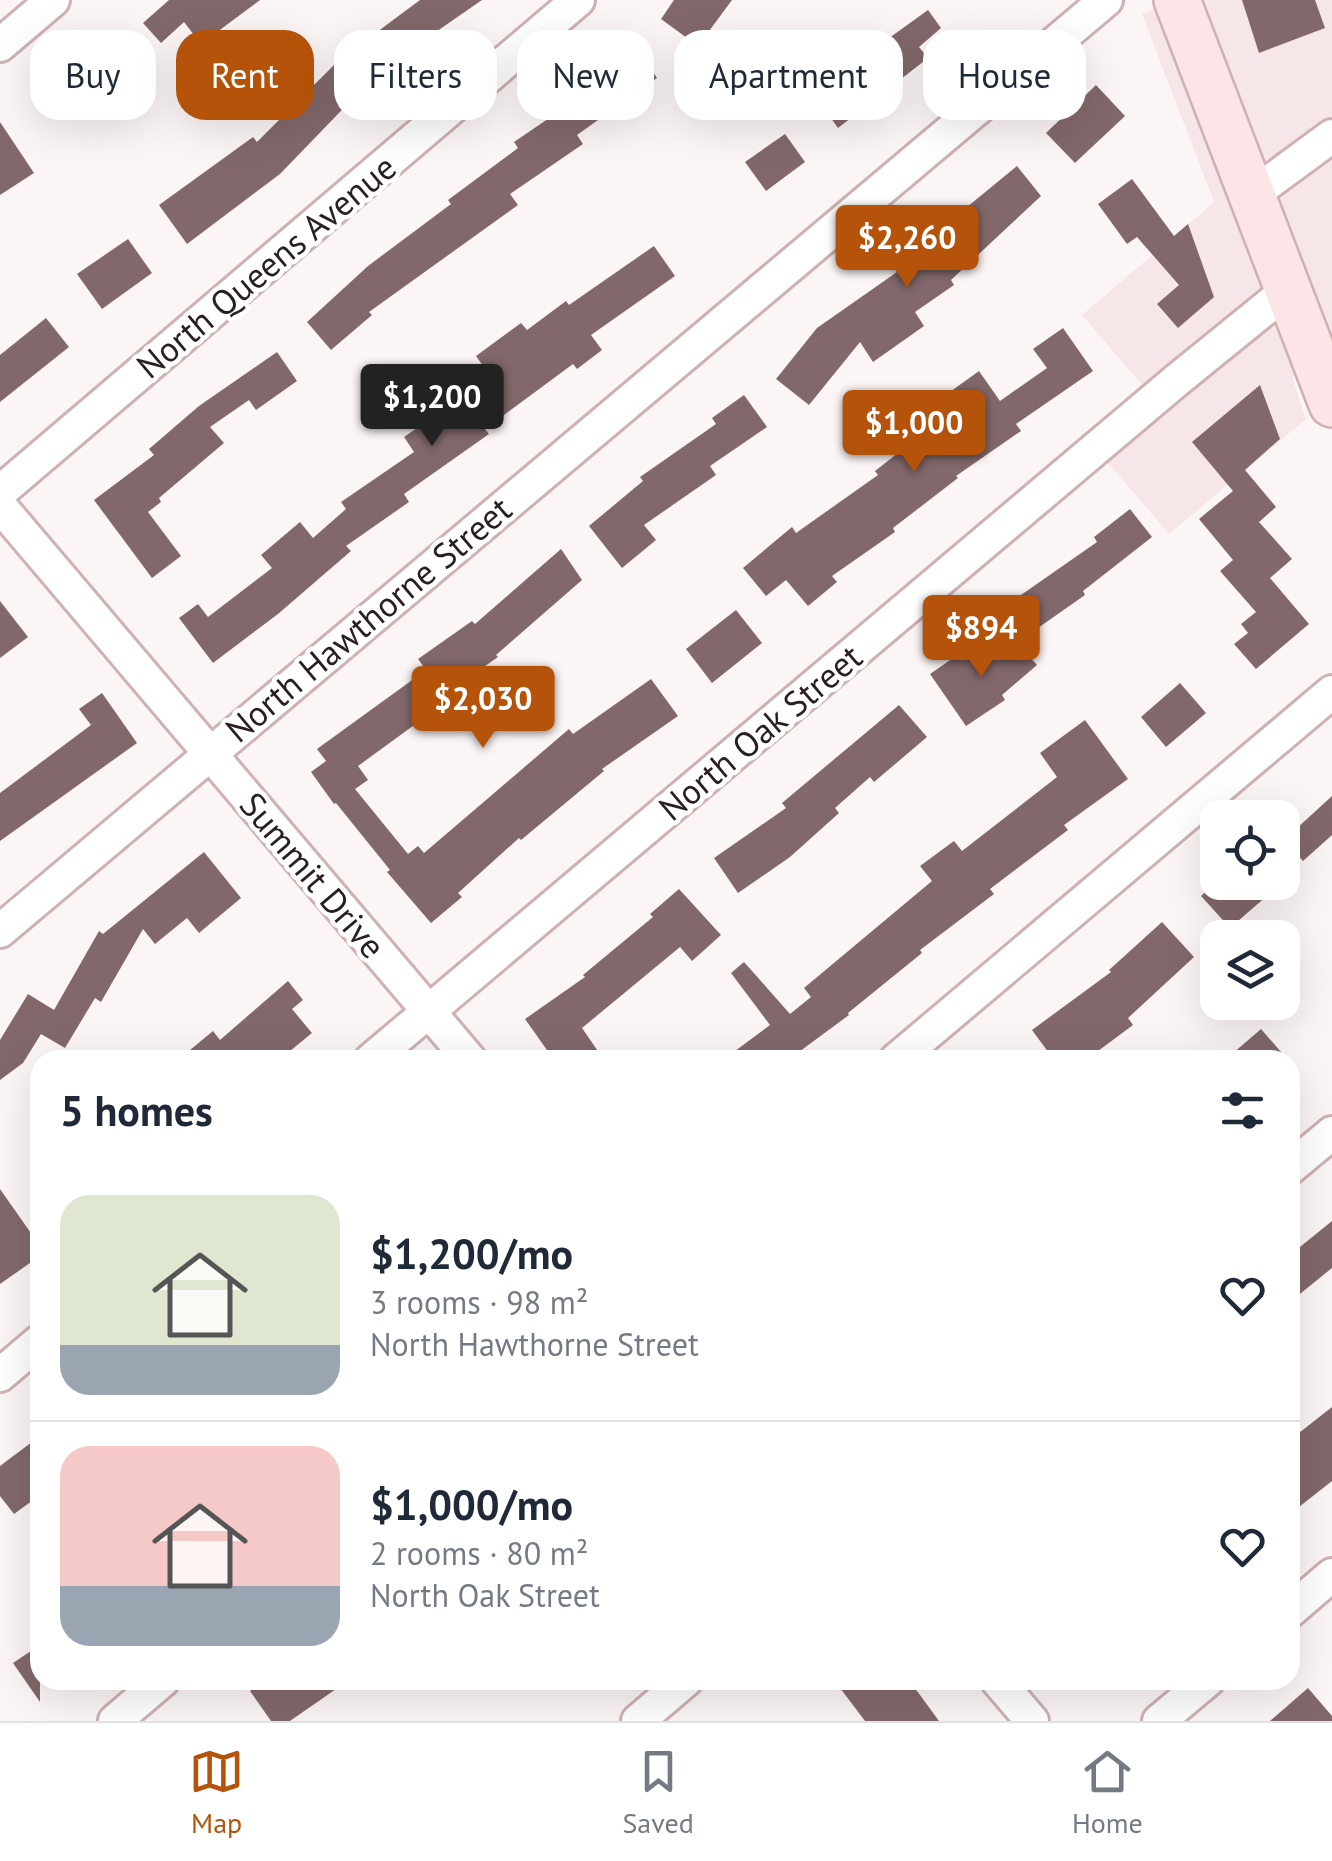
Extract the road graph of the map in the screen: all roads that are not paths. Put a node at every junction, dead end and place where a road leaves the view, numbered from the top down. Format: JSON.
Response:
{"nodes":[{"id":1,"x":53,"y":0,"type":"edge"},
{"id":2,"x":1106,"y":0,"type":"edge"},
{"id":3,"x":1177,"y":0,"type":"edge"},
{"id":4,"x":565,"y":4,"type":"edge"},
{"id":5,"x":0,"y":45,"type":"edge"},
{"id":6,"x":1332,"y":136,"type":"edge"},
{"id":7,"x":1252,"y":194,"type":"junction"},
{"id":8,"x":1288,"y":290,"type":"junction"},
{"id":9,"x":1332,"y":404,"type":"edge"},
{"id":10,"x":0,"y":492,"type":"edge"},
{"id":11,"x":0,"y":506,"type":"edge"},
{"id":12,"x":1332,"y":692,"type":"edge"},
{"id":13,"x":209,"y":752,"type":"junction"},
{"id":14,"x":0,"y":931,"type":"edge"},
{"id":15,"x":428,"y":1011,"type":"junction"},
{"id":16,"x":383,"y":1050,"type":"edge"},
{"id":17,"x":461,"y":1050,"type":"edge"},
{"id":18,"x":908,"y":1050,"type":"edge"},
{"id":19,"x":1332,"y":1133,"type":"edge"},
{"id":20,"x":1300,"y":1160,"type":"edge"},
{"id":21,"x":30,"y":1350,"type":"edge"},
{"id":22,"x":0,"y":1375,"type":"edge"},
{"id":23,"x":1332,"y":1576,"type":"edge"},
{"id":24,"x":1300,"y":1603,"type":"edge"},
{"id":25,"x":151,"y":1690,"type":"edge"},
{"id":26,"x":674,"y":1690,"type":"edge"},
{"id":27,"x":1006,"y":1690,"type":"edge"},
{"id":28,"x":1196,"y":1690,"type":"edge"},
{"id":29,"x":115,"y":1721,"type":"edge"},
{"id":30,"x":638,"y":1721,"type":"edge"},
{"id":31,"x":1032,"y":1721,"type":"edge"},
{"id":32,"x":1160,"y":1721,"type":"edge"}],
"edges":[{"from":1,"to":5,"type":"street"},
{"from":2,"to":13,"type":"street","name":"North Hawthorne Street"},
{"from":3,"to":7,"type":"main road"},
{"from":4,"to":10,"type":"street","name":"North Queens Avenue"},
{"from":6,"to":7,"type":"street"},
{"from":7,"to":8,"type":"main road"},
{"from":8,"to":9,"type":"main road"},
{"from":8,"to":15,"type":"street","name":"North Oak Street"},
{"from":11,"to":13,"type":"street","name":"Summit Drive"},
{"from":12,"to":18,"type":"street"},
{"from":13,"to":14,"type":"street","name":"North Hawthorne Street"},
{"from":13,"to":15,"type":"street","name":"Summit Drive"},
{"from":15,"to":16,"type":"street","name":"North Oak Street"},
{"from":15,"to":17,"type":"street","name":"Summit Drive"},
{"from":19,"to":20,"type":"street"},
{"from":21,"to":22,"type":"street"},
{"from":23,"to":24,"type":"street"},
{"from":25,"to":29,"type":"street"},
{"from":26,"to":30,"type":"street"},
{"from":27,"to":31,"type":"street"},
{"from":28,"to":32,"type":"street"}]}
